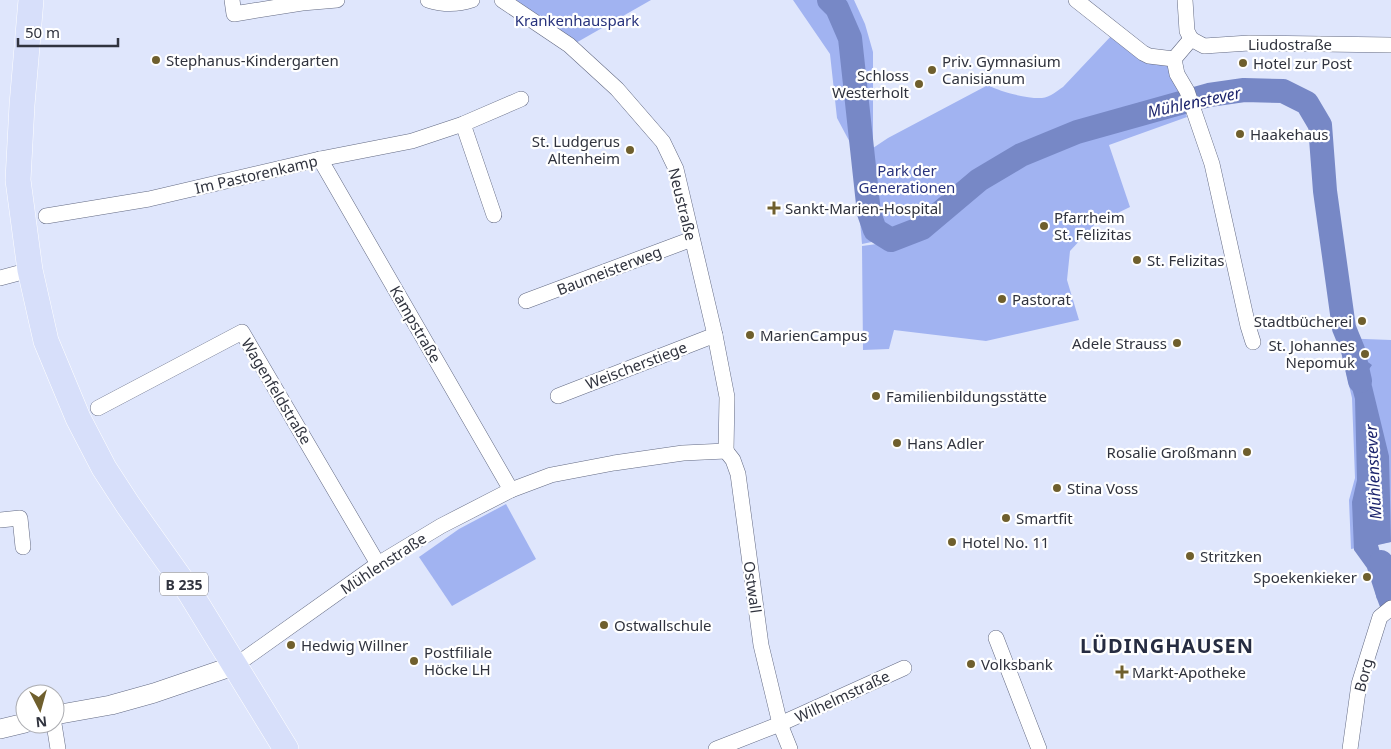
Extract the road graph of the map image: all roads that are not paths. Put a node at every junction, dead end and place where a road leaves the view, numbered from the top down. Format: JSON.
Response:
{"nodes":[{"id":1,"x":31,"y":0,"type":"edge"},
{"id":2,"x":232,"y":0,"type":"edge"},
{"id":3,"x":337,"y":0,"type":"edge"},
{"id":4,"x":428,"y":0,"type":"edge"},
{"id":5,"x":472,"y":0,"type":"edge"},
{"id":6,"x":502,"y":0,"type":"edge"},
{"id":7,"x":1076,"y":0,"type":"edge"},
{"id":8,"x":1185,"y":0,"type":"edge"},
{"id":9,"x":1191,"y":40,"type":"junction"},
{"id":10,"x":1391,"y":45,"type":"edge"},
{"id":11,"x":1174,"y":59,"type":"junction"},
{"id":12,"x":521,"y":99,"type":"dead end"},
{"id":13,"x":463,"y":124,"type":"junction"},
{"id":14,"x":320,"y":159,"type":"junction"},
{"id":15,"x":494,"y":215,"type":"dead end"},
{"id":16,"x":46,"y":216,"type":"dead end"},
{"id":17,"x":692,"y":239,"type":"junction"},
{"id":18,"x":30,"y":270,"type":"junction"},
{"id":19,"x":0,"y":278,"type":"edge"},
{"id":20,"x":526,"y":301,"type":"dead end"},
{"id":21,"x":714,"y":335,"type":"junction"},
{"id":22,"x":1254,"y":342,"type":"dead end"},
{"id":23,"x":558,"y":396,"type":"dead end"},
{"id":24,"x":98,"y":408,"type":"dead end"},
{"id":25,"x":726,"y":451,"type":"junction"},
{"id":26,"x":511,"y":490,"type":"junction"},
{"id":27,"x":0,"y":520,"type":"edge"},
{"id":28,"x":23,"y":547,"type":"dead end"},
{"id":29,"x":378,"y":564,"type":"junction"},
{"id":30,"x":1387,"y":611,"type":"edge"},
{"id":31,"x":996,"y":638,"type":"dead end"},
{"id":32,"x":236,"y":665,"type":"junction"},
{"id":33,"x":904,"y":668,"type":"dead end"},
{"id":34,"x":65,"y":713,"type":"edge"},
{"id":35,"x":780,"y":724,"type":"junction"},
{"id":36,"x":15,"y":725,"type":"edge"},
{"id":37,"x":0,"y":729,"type":"edge"},
{"id":38,"x":56,"y":734,"type":"edge"},
{"id":39,"x":58,"y":749,"type":"edge"},
{"id":40,"x":286,"y":749,"type":"edge"},
{"id":41,"x":716,"y":749,"type":"edge"},
{"id":42,"x":790,"y":749,"type":"edge"},
{"id":43,"x":1039,"y":749,"type":"edge"},
{"id":44,"x":1350,"y":749,"type":"edge"}],
"edges":[{"from":1,"to":18,"type":"main road","number":"B 235"},
{"from":2,"to":3,"type":"street"},
{"from":4,"to":5,"type":"street"},
{"from":6,"to":17,"type":"street","name":"Neustraße"},
{"from":7,"to":11,"type":"street"},
{"from":8,"to":9,"type":"street"},
{"from":9,"to":10,"type":"street","name":"Liudostraße"},
{"from":9,"to":11,"type":"street"},
{"from":11,"to":22,"type":"street"},
{"from":12,"to":13,"type":"street","name":"Im Pastorenkamp"},
{"from":13,"to":14,"type":"street","name":"Im Pastorenkamp"},
{"from":13,"to":15,"type":"street"},
{"from":14,"to":16,"type":"street","name":"Im Pastorenkamp"},
{"from":14,"to":26,"type":"street","name":"Kampstraße"},
{"from":17,"to":20,"type":"street","name":"Baumeisterweg"},
{"from":17,"to":21,"type":"street","name":"Neustraße"},
{"from":18,"to":19,"type":"street"},
{"from":18,"to":32,"type":"main road","number":"B 235"},
{"from":21,"to":23,"type":"street","name":"Weischerstiege"},
{"from":21,"to":25,"type":"street","name":"Neustraße"},
{"from":24,"to":29,"type":"street","name":"Wagenfeldstraße"},
{"from":25,"to":26,"type":"street","name":"Mühlenstraße"},
{"from":25,"to":35,"type":"street","name":"Ostwall"},
{"from":26,"to":29,"type":"street","name":"Mühlenstraße"},
{"from":27,"to":28,"type":"street"},
{"from":29,"to":32,"type":"street","name":"Mühlenstraße"},
{"from":30,"to":44,"type":"street","name":"Borg"},
{"from":31,"to":43,"type":"street"},
{"from":32,"to":34,"type":"street","name":"Mühlenstraße"},
{"from":32,"to":40,"type":"main road","number":"B 235"},
{"from":33,"to":35,"type":"street","name":"Wilhelmstraße"},
{"from":35,"to":41,"type":"street"},
{"from":35,"to":42,"type":"street","name":"Ostwall"},
{"from":36,"to":37,"type":"street"},
{"from":38,"to":39,"type":"street"}]}
